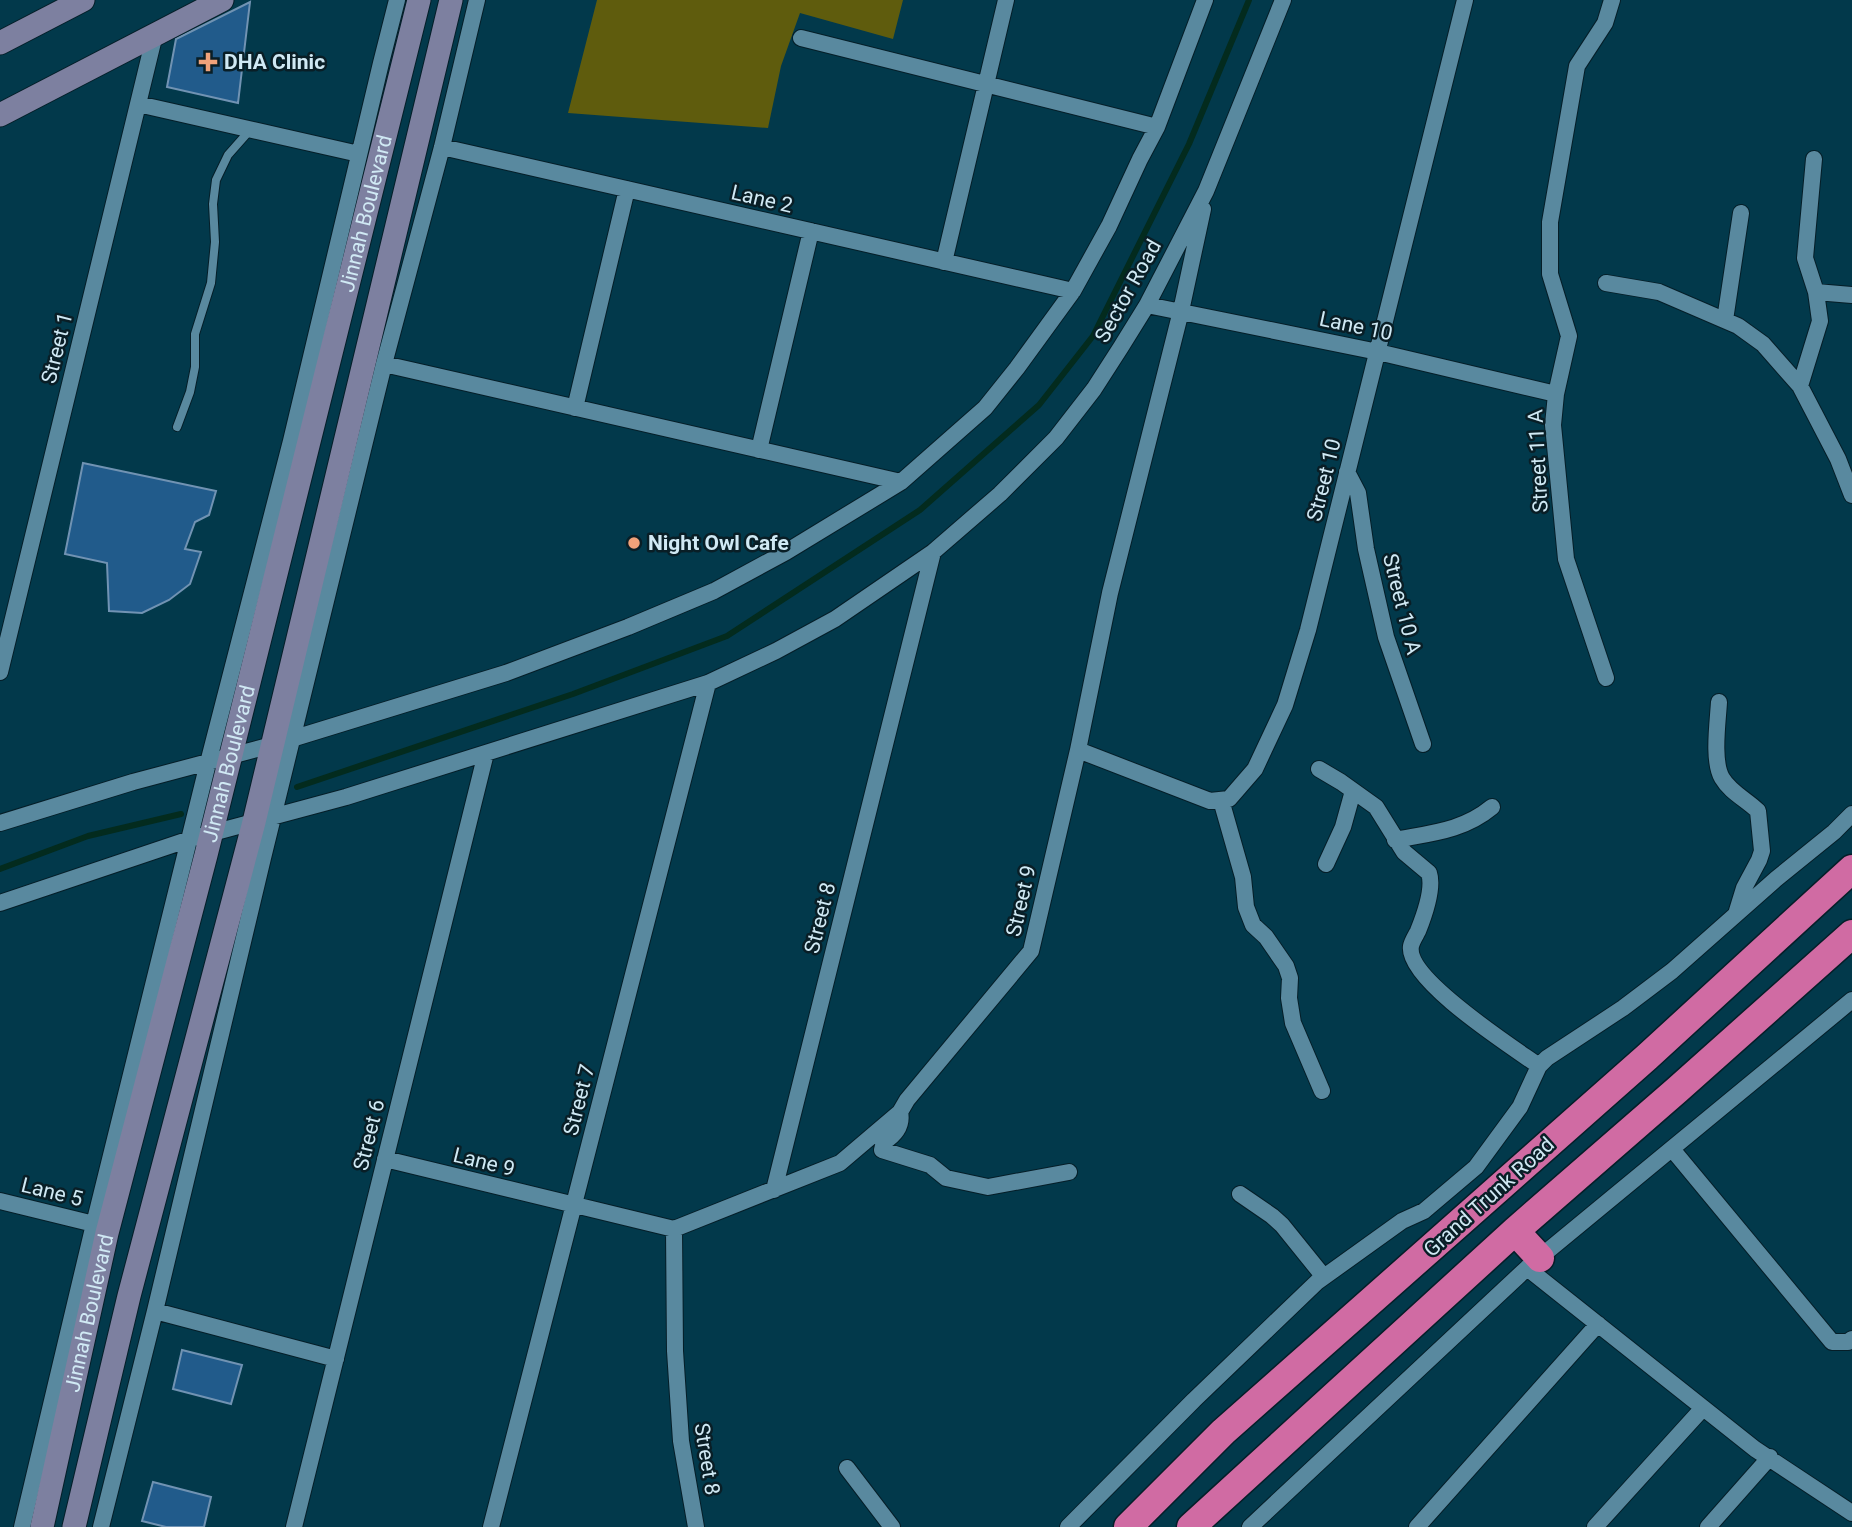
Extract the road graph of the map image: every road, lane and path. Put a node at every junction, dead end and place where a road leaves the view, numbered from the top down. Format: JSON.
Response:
{"nodes":[{"id":1,"x":83,"y":0,"type":"edge"},
{"id":2,"x":222,"y":0,"type":"edge"},
{"id":3,"x":397,"y":0,"type":"edge"},
{"id":4,"x":419,"y":0,"type":"edge"},
{"id":5,"x":451,"y":0,"type":"edge"},
{"id":6,"x":477,"y":0,"type":"edge"},
{"id":7,"x":1006,"y":0,"type":"edge"},
{"id":8,"x":1205,"y":0,"type":"edge"},
{"id":9,"x":1283,"y":0,"type":"edge"},
{"id":10,"x":1465,"y":0,"type":"edge"},
{"id":11,"x":1612,"y":0,"type":"edge"},
{"id":12,"x":155,"y":34,"type":"junction"},
{"id":13,"x":801,"y":38,"type":"dead end"},
{"id":14,"x":0,"y":43,"type":"edge"},
{"id":15,"x":391,"y":65,"type":"junction"},
{"id":16,"x":434,"y":72,"type":"junction"},
{"id":17,"x":456,"y":82,"type":"junction"},
{"id":18,"x":986,"y":85,"type":"junction"},
{"id":19,"x":138,"y":104,"type":"junction"},
{"id":20,"x":0,"y":115,"type":"edge"},
{"id":21,"x":1157,"y":127,"type":"junction"},
{"id":22,"x":251,"y":129,"type":"junction"},
{"id":23,"x":442,"y":147,"type":"junction"},
{"id":24,"x":359,"y":154,"type":"junction"},
{"id":25,"x":1814,"y":159,"type":"dead end"},
{"id":26,"x":627,"y":189,"type":"junction"},
{"id":27,"x":1206,"y":191,"type":"junction"},
{"id":28,"x":1741,"y":213,"type":"dead end"},
{"id":29,"x":811,"y":231,"type":"junction"},
{"id":30,"x":944,"y":262,"type":"junction"},
{"id":31,"x":1606,"y":283,"type":"dead end"},
{"id":32,"x":1073,"y":291,"type":"junction"},
{"id":33,"x":1816,"y":292,"type":"junction"},
{"id":34,"x":1852,"y":295,"type":"edge"},
{"id":35,"x":1147,"y":305,"type":"junction"},
{"id":36,"x":1181,"y":311,"type":"junction"},
{"id":37,"x":1725,"y":320,"type":"junction"},
{"id":38,"x":1378,"y":352,"type":"junction"},
{"id":39,"x":384,"y":364,"type":"junction"},
{"id":40,"x":1800,"y":386,"type":"junction"},
{"id":41,"x":1556,"y":394,"type":"junction"},
{"id":42,"x":575,"y":408,"type":"junction"},
{"id":43,"x":177,"y":427,"type":"dead end"},
{"id":44,"x":759,"y":450,"type":"junction"},
{"id":45,"x":1348,"y":472,"type":"junction"},
{"id":46,"x":901,"y":482,"type":"junction"},
{"id":47,"x":1852,"y":495,"type":"edge"},
{"id":48,"x":933,"y":552,"type":"junction"},
{"id":49,"x":0,"y":672,"type":"edge"},
{"id":50,"x":1606,"y":678,"type":"dead end"},
{"id":51,"x":708,"y":683,"type":"junction"},
{"id":52,"x":1719,"y":702,"type":"dead end"},
{"id":53,"x":282,"y":742,"type":"junction"},
{"id":54,"x":1423,"y":744,"type":"dead end"},
{"id":55,"x":1078,"y":750,"type":"junction"},
{"id":56,"x":486,"y":753,"type":"junction"},
{"id":57,"x":219,"y":760,"type":"junction"},
{"id":58,"x":1319,"y":769,"type":"dead end"},
{"id":59,"x":1353,"y":790,"type":"junction"},
{"id":60,"x":1221,"y":800,"type":"junction"},
{"id":61,"x":1492,"y":807,"type":"dead end"},
{"id":62,"x":1852,"y":814,"type":"edge"},
{"id":63,"x":264,"y":819,"type":"junction"},
{"id":64,"x":0,"y":823,"type":"edge"},
{"id":65,"x":201,"y":837,"type":"junction"},
{"id":66,"x":1395,"y":840,"type":"junction"},
{"id":67,"x":1326,"y":864,"type":"dead end"},
{"id":68,"x":1852,"y":869,"type":"edge"},
{"id":69,"x":0,"y":903,"type":"edge"},
{"id":70,"x":1736,"y":914,"type":"junction"},
{"id":71,"x":1852,"y":934,"type":"edge"},
{"id":72,"x":1852,"y":1000,"type":"edge"},
{"id":73,"x":1539,"y":1066,"type":"junction"},
{"id":74,"x":1322,"y":1091,"type":"dead end"},
{"id":75,"x":900,"y":1112,"type":"junction"},
{"id":76,"x":1672,"y":1149,"type":"junction"},
{"id":77,"x":385,"y":1158,"type":"junction"},
{"id":78,"x":1069,"y":1172,"type":"dead end"},
{"id":79,"x":774,"y":1191,"type":"junction"},
{"id":80,"x":1240,"y":1194,"type":"dead end"},
{"id":81,"x":0,"y":1201,"type":"edge"},
{"id":82,"x":573,"y":1205,"type":"junction"},
{"id":83,"x":94,"y":1224,"type":"junction"},
{"id":84,"x":1431,"y":1226,"type":"junction"},
{"id":85,"x":674,"y":1229,"type":"junction"},
{"id":86,"x":1515,"y":1231,"type":"junction"},
{"id":87,"x":1534,"y":1263,"type":"junction"},
{"id":88,"x":1324,"y":1277,"type":"junction"},
{"id":89,"x":155,"y":1311,"type":"junction"},
{"id":90,"x":1598,"y":1324,"type":"junction"},
{"id":91,"x":1852,"y":1339,"type":"edge"},
{"id":92,"x":336,"y":1359,"type":"junction"},
{"id":93,"x":1703,"y":1408,"type":"junction"},
{"id":94,"x":53,"y":1436,"type":"junction"},
{"id":95,"x":94,"y":1446,"type":"junction"},
{"id":96,"x":119,"y":1452,"type":"junction"},
{"id":97,"x":1770,"y":1457,"type":"junction"},
{"id":98,"x":847,"y":1468,"type":"dead end"},
{"id":99,"x":1852,"y":1513,"type":"edge"},
{"id":100,"x":22,"y":1527,"type":"edge"},
{"id":101,"x":41,"y":1527,"type":"edge"},
{"id":102,"x":74,"y":1527,"type":"edge"},
{"id":103,"x":100,"y":1527,"type":"edge"},
{"id":104,"x":294,"y":1527,"type":"edge"},
{"id":105,"x":491,"y":1527,"type":"edge"},
{"id":106,"x":696,"y":1527,"type":"edge"},
{"id":107,"x":892,"y":1527,"type":"edge"},
{"id":108,"x":1068,"y":1527,"type":"edge"},
{"id":109,"x":1128,"y":1527,"type":"edge"},
{"id":110,"x":1191,"y":1527,"type":"edge"},
{"id":111,"x":1250,"y":1527,"type":"edge"},
{"id":112,"x":1417,"y":1527,"type":"edge"},
{"id":113,"x":1595,"y":1527,"type":"edge"},
{"id":114,"x":1709,"y":1527,"type":"edge"}],
"edges":[{"from":1,"to":14,"type":"street"},
{"from":2,"to":12,"type":"street"},
{"from":3,"to":15,"type":"street"},
{"from":4,"to":15,"type":"street","name":"Jinnah Boulevard"},
{"from":5,"to":16,"type":"street","name":"Jinnah Boulevard"},
{"from":6,"to":17,"type":"street"},
{"from":7,"to":18,"type":"street"},
{"from":8,"to":21,"type":"street"},
{"from":9,"to":27,"type":"street","name":"Sector Road"},
{"from":10,"to":38,"type":"street","name":"Street 10"},
{"from":11,"to":41,"type":"street","name":"Street 11 A"},
{"from":12,"to":19,"type":"street","name":"Street 1"},
{"from":12,"to":20,"type":"street"},
{"from":13,"to":18,"type":"street"},
{"from":15,"to":24,"type":"street"},
{"from":15,"to":57,"type":"street","name":"Jinnah Boulevard"},
{"from":16,"to":17,"type":"street"},
{"from":16,"to":53,"type":"street","name":"Jinnah Boulevard"},
{"from":17,"to":23,"type":"street"},
{"from":18,"to":21,"type":"street"},
{"from":18,"to":30,"type":"street"},
{"from":19,"to":22,"type":"street"},
{"from":19,"to":49,"type":"street","name":"Street 1"},
{"from":21,"to":32,"type":"street"},
{"from":22,"to":24,"type":"street"},
{"from":22,"to":43,"type":"lane"},
{"from":23,"to":26,"type":"street","name":"Lane 2"},
{"from":23,"to":39,"type":"street"},
{"from":24,"to":57,"type":"street"},
{"from":25,"to":33,"type":"street"},
{"from":26,"to":29,"type":"street","name":"Lane 2"},
{"from":26,"to":42,"type":"street"},
{"from":27,"to":35,"type":"street","name":"Sector Road"},
{"from":27,"to":36,"type":"street","name":"Street 9"},
{"from":28,"to":37,"type":"street"},
{"from":29,"to":30,"type":"street","name":"Lane 2"},
{"from":29,"to":44,"type":"street"},
{"from":30,"to":32,"type":"street","name":"Lane 2"},
{"from":31,"to":37,"type":"street"},
{"from":32,"to":46,"type":"street"},
{"from":33,"to":34,"type":"street"},
{"from":33,"to":40,"type":"street"},
{"from":35,"to":36,"type":"street","name":"Lane 10"},
{"from":35,"to":48,"type":"street","name":"Sector Road"},
{"from":36,"to":38,"type":"street","name":"Lane 10"},
{"from":36,"to":55,"type":"street","name":"Street 9"},
{"from":37,"to":40,"type":"street"},
{"from":38,"to":41,"type":"street","name":"Lane 10"},
{"from":38,"to":45,"type":"street","name":"Street 10"},
{"from":39,"to":42,"type":"street"},
{"from":39,"to":53,"type":"street"},
{"from":40,"to":47,"type":"street"},
{"from":41,"to":50,"type":"street","name":"Street 11 A"},
{"from":42,"to":44,"type":"street"},
{"from":44,"to":46,"type":"street"},
{"from":45,"to":54,"type":"street","name":"Street 10 A"},
{"from":45,"to":60,"type":"street","name":"Street 10"},
{"from":46,"to":53,"type":"street"},
{"from":48,"to":51,"type":"street","name":"Sector Road"},
{"from":48,"to":79,"type":"street","name":"Street 8"},
{"from":51,"to":56,"type":"street","name":"Sector Road"},
{"from":51,"to":82,"type":"street","name":"Street 7"},
{"from":52,"to":70,"type":"street"},
{"from":53,"to":57,"type":"street"},
{"from":53,"to":63,"type":"street","name":"Jinnah Boulevard"},
{"from":55,"to":60,"type":"street"},
{"from":55,"to":75,"type":"street","name":"Street 9"},
{"from":56,"to":63,"type":"street","name":"Sector Road"},
{"from":56,"to":77,"type":"street","name":"Street 6"},
{"from":57,"to":64,"type":"street"},
{"from":57,"to":65,"type":"street","name":"Jinnah Boulevard"},
{"from":58,"to":59,"type":"street"},
{"from":59,"to":66,"type":"street"},
{"from":59,"to":67,"type":"street"},
{"from":60,"to":74,"type":"street"},
{"from":61,"to":66,"type":"street"},
{"from":62,"to":70,"type":"street"},
{"from":63,"to":65,"type":"street","name":"Sector Road"},
{"from":63,"to":89,"type":"street"},
{"from":63,"to":95,"type":"street","name":"Jinnah Boulevard"},
{"from":65,"to":69,"type":"street","name":"Sector Road"},
{"from":65,"to":83,"type":"street"},
{"from":65,"to":94,"type":"street","name":"Jinnah Boulevard"},
{"from":66,"to":73,"type":"street"},
{"from":68,"to":84,"type":"highway","name":"Grand Trunk Road"},
{"from":70,"to":73,"type":"street"},
{"from":71,"to":86,"type":"highway","name":"Grand Trunk Road"},
{"from":72,"to":76,"type":"street"},
{"from":73,"to":84,"type":"street"},
{"from":75,"to":78,"type":"street"},
{"from":75,"to":79,"type":"street","name":"Street 9"},
{"from":76,"to":87,"type":"street"},
{"from":76,"to":91,"type":"street"},
{"from":77,"to":82,"type":"street","name":"Lane 9"},
{"from":77,"to":92,"type":"street","name":"Street 6"},
{"from":79,"to":85,"type":"street"},
{"from":80,"to":88,"type":"street"},
{"from":81,"to":83,"type":"street","name":"Lane 5"},
{"from":82,"to":85,"type":"street"},
{"from":82,"to":105,"type":"street","name":"Street 7"},
{"from":83,"to":94,"type":"street"},
{"from":84,"to":88,"type":"street"},
{"from":84,"to":109,"type":"highway","name":"Grand Trunk Road"},
{"from":85,"to":106,"type":"street","name":"Street 8"},
{"from":86,"to":87,"type":"highway"},
{"from":86,"to":110,"type":"highway","name":"Grand Trunk Road"},
{"from":87,"to":90,"type":"street"},
{"from":87,"to":111,"type":"street"},
{"from":88,"to":108,"type":"street"},
{"from":89,"to":92,"type":"street"},
{"from":89,"to":96,"type":"street"},
{"from":90,"to":93,"type":"street"},
{"from":90,"to":112,"type":"street"},
{"from":92,"to":104,"type":"street","name":"Street 6"},
{"from":93,"to":97,"type":"street"},
{"from":93,"to":113,"type":"street"},
{"from":94,"to":100,"type":"street"},
{"from":94,"to":101,"type":"street","name":"Jinnah Boulevard"},
{"from":95,"to":96,"type":"street"},
{"from":95,"to":102,"type":"street","name":"Jinnah Boulevard"},
{"from":96,"to":103,"type":"street"},
{"from":97,"to":99,"type":"street"},
{"from":97,"to":114,"type":"street"},
{"from":98,"to":107,"type":"street"}]}
